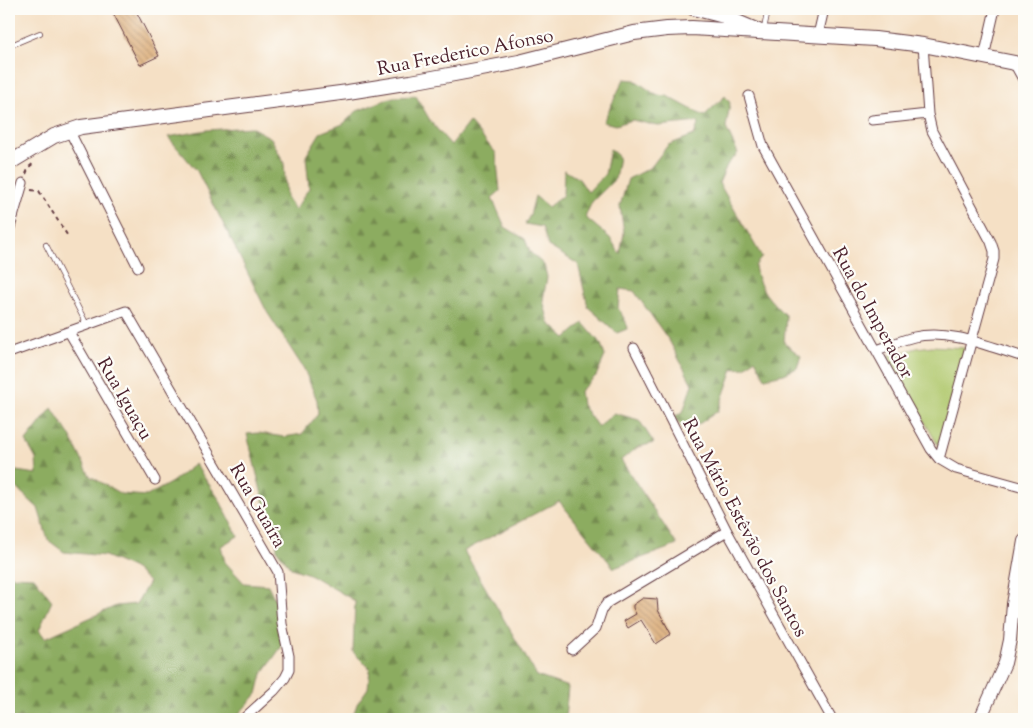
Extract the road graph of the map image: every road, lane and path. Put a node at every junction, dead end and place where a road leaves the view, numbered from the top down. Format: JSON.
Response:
{"nodes":[{"id":1,"x":693,"y":9,"type":"edge"},
{"id":2,"x":768,"y":9,"type":"edge"},
{"id":3,"x":824,"y":9,"type":"edge"},
{"id":4,"x":995,"y":9,"type":"edge"},
{"id":5,"x":736,"y":15,"type":"edge"},
{"id":6,"x":40,"y":33,"type":"dead end"},
{"id":7,"x":763,"y":33,"type":"junction"},
{"id":8,"x":818,"y":35,"type":"junction"},
{"id":9,"x":923,"y":45,"type":"junction"},
{"id":10,"x":9,"y":46,"type":"edge"},
{"id":11,"x":984,"y":57,"type":"junction"},
{"id":12,"x":1019,"y":64,"type":"edge"},
{"id":13,"x":1024,"y":81,"type":"edge"},
{"id":14,"x":749,"y":96,"type":"dead end"},
{"id":15,"x":928,"y":114,"type":"junction"},
{"id":16,"x":872,"y":120,"type":"dead end"},
{"id":17,"x":69,"y":130,"type":"junction"},
{"id":18,"x":9,"y":163,"type":"edge"},
{"id":19,"x":22,"y":187,"type":"joint"},
{"id":20,"x":9,"y":231,"type":"edge"},
{"id":21,"x":69,"y":238,"type":"dead end"},
{"id":22,"x":46,"y":245,"type":"dead end"},
{"id":23,"x":138,"y":267,"type":"dead end"},
{"id":24,"x":87,"y":325,"type":"junction"},
{"id":25,"x":68,"y":332,"type":"junction"},
{"id":26,"x":972,"y":342,"type":"junction"},
{"id":27,"x":634,"y":348,"type":"dead end"},
{"id":28,"x":877,"y":350,"type":"junction"},
{"id":29,"x":9,"y":354,"type":"edge"},
{"id":30,"x":1024,"y":357,"type":"edge"},
{"id":31,"x":939,"y":459,"type":"junction"},
{"id":32,"x":156,"y":480,"type":"dead end"},
{"id":33,"x":1024,"y":488,"type":"edge"},
{"id":34,"x":727,"y":531,"type":"junction"},
{"id":35,"x":1024,"y":541,"type":"edge"},
{"id":36,"x":572,"y":650,"type":"dead end"},
{"id":37,"x":244,"y":719,"type":"edge"},
{"id":38,"x":832,"y":719,"type":"edge"},
{"id":39,"x":980,"y":719,"type":"edge"}],
"edges":[{"from":1,"to":5,"type":"street"},
{"from":2,"to":7,"type":"lane"},
{"from":3,"to":8,"type":"street"},
{"from":4,"to":11,"type":"street"},
{"from":5,"to":7,"type":"street"},
{"from":6,"to":10,"type":"lane"},
{"from":7,"to":8,"type":"main road","name":"Rua Frederico Afonso"},
{"from":7,"to":17,"type":"main road","name":"Rua Frederico Afonso"},
{"from":8,"to":9,"type":"main road","name":"Rua Frederico Afonso"},
{"from":9,"to":11,"type":"main road","name":"Rua Frederico Afonso"},
{"from":9,"to":15,"type":"street"},
{"from":11,"to":12,"type":"main road","name":"Rua Frederico Afonso"},
{"from":12,"to":13,"type":"street"},
{"from":14,"to":28,"type":"street","name":"Rua do Imperador"},
{"from":15,"to":16,"type":"street"},
{"from":15,"to":26,"type":"street"},
{"from":17,"to":18,"type":"main road","name":"Rua Frederico Afonso"},
{"from":17,"to":23,"type":"street"},
{"from":19,"to":20,"type":"street"},
{"from":19,"to":21,"type":"path"},
{"from":22,"to":24,"type":"lane"},
{"from":24,"to":25,"type":"street"},
{"from":24,"to":37,"type":"street","name":"Rua Guaíra"},
{"from":25,"to":29,"type":"street"},
{"from":25,"to":32,"type":"street","name":"Rua Iguaçu"},
{"from":26,"to":28,"type":"street"},
{"from":26,"to":30,"type":"street"},
{"from":26,"to":31,"type":"street"},
{"from":27,"to":34,"type":"street","name":"Rua Mário Estêvão dos Santos"},
{"from":28,"to":31,"type":"street","name":"Rua do Imperador"},
{"from":31,"to":33,"type":"street","name":"Rua do Imperador"},
{"from":34,"to":36,"type":"street"},
{"from":34,"to":38,"type":"street","name":"Rua Mário Estêvão dos Santos"},
{"from":35,"to":39,"type":"street"}]}
